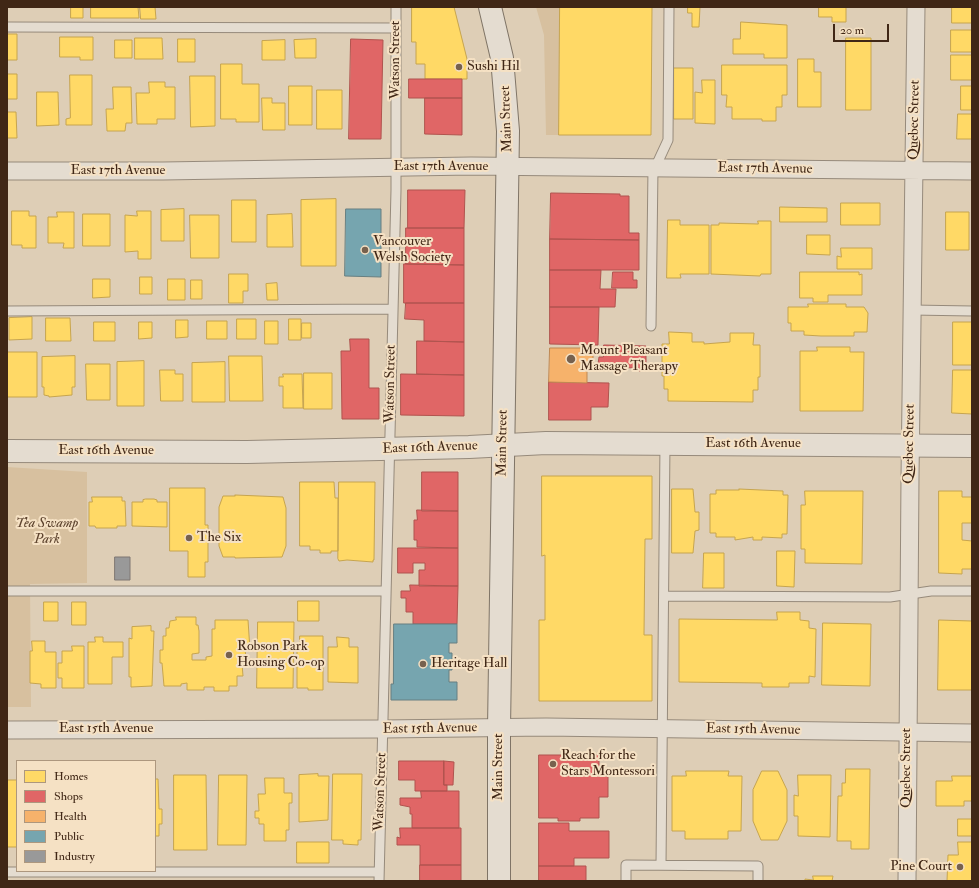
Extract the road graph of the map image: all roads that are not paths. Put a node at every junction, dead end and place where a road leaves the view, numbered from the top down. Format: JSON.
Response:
{"nodes":[{"id":1,"x":396,"y":7,"type":"edge"},
{"id":2,"x":490,"y":7,"type":"edge"},
{"id":3,"x":669,"y":7,"type":"edge"},
{"id":4,"x":916,"y":7,"type":"edge"},
{"id":5,"x":7,"y":27,"type":"edge"},
{"id":6,"x":396,"y":28,"type":"junction"},
{"id":7,"x":396,"y":167,"type":"junction"},
{"id":8,"x":508,"y":167,"type":"junction"},
{"id":9,"x":654,"y":168,"type":"junction"},
{"id":10,"x":914,"y":170,"type":"junction"},
{"id":11,"x":7,"y":171,"type":"edge"},
{"id":12,"x":972,"y":171,"type":"edge"},
{"id":13,"x":392,"y":309,"type":"junction"},
{"id":14,"x":912,"y":310,"type":"junction"},
{"id":15,"x":7,"y":311,"type":"edge"},
{"id":16,"x":972,"y":311,"type":"edge"},
{"id":17,"x":651,"y":326,"type":"dead end"},
{"id":18,"x":665,"y":443,"type":"junction"},
{"id":19,"x":503,"y":445,"type":"junction"},
{"id":20,"x":910,"y":445,"type":"junction"},
{"id":21,"x":972,"y":446,"type":"edge"},
{"id":22,"x":390,"y":449,"type":"junction"},
{"id":23,"x":7,"y":451,"type":"edge"},
{"id":24,"x":7,"y":590,"type":"edge"},
{"id":25,"x":385,"y":591,"type":"junction"},
{"id":26,"x":972,"y":591,"type":"edge"},
{"id":27,"x":909,"y":593,"type":"junction"},
{"id":28,"x":664,"y":596,"type":"junction"},
{"id":29,"x":499,"y":728,"type":"junction"},
{"id":30,"x":662,"y":728,"type":"junction"},
{"id":31,"x":383,"y":729,"type":"junction"},
{"id":32,"x":7,"y":730,"type":"edge"},
{"id":33,"x":907,"y":732,"type":"junction"},
{"id":34,"x":972,"y":733,"type":"edge"},
{"id":35,"x":661,"y":866,"type":"junction"},
{"id":36,"x":7,"y":872,"type":"edge"},
{"id":37,"x":379,"y":876,"type":"edge"},
{"id":38,"x":499,"y":881,"type":"edge"},
{"id":39,"x":626,"y":881,"type":"edge"},
{"id":40,"x":758,"y":881,"type":"edge"},
{"id":41,"x":907,"y":881,"type":"edge"}],
"edges":[{"from":1,"to":6,"type":"lane","name":"Watson Street"},
{"from":2,"to":8,"type":"street","name":"Main Street"},
{"from":3,"to":9,"type":"lane"},
{"from":4,"to":10,"type":"street","name":"Quebec Street"},
{"from":5,"to":6,"type":"lane"},
{"from":6,"to":7,"type":"lane","name":"Watson Street"},
{"from":7,"to":8,"type":"street","name":"East 17th Avenue"},
{"from":7,"to":11,"type":"street","name":"East 17th Avenue"},
{"from":7,"to":13,"type":"lane","name":"Watson Street"},
{"from":8,"to":9,"type":"street","name":"East 17th Avenue"},
{"from":8,"to":19,"type":"street","name":"Main Street"},
{"from":9,"to":10,"type":"street","name":"East 17th Avenue"},
{"from":9,"to":17,"type":"lane"},
{"from":10,"to":12,"type":"street","name":"East 17th Avenue"},
{"from":10,"to":14,"type":"street","name":"Quebec Street"},
{"from":13,"to":15,"type":"lane"},
{"from":13,"to":22,"type":"lane","name":"Watson Street"},
{"from":14,"to":16,"type":"lane"},
{"from":14,"to":20,"type":"street","name":"Quebec Street"},
{"from":18,"to":19,"type":"street","name":"East 16th Avenue"},
{"from":18,"to":20,"type":"street","name":"East 16th Avenue"},
{"from":18,"to":28,"type":"lane"},
{"from":19,"to":22,"type":"street","name":"East 16th Avenue"},
{"from":19,"to":29,"type":"street","name":"Main Street"},
{"from":20,"to":21,"type":"street","name":"East 16th Avenue"},
{"from":20,"to":27,"type":"street","name":"Quebec Street"},
{"from":22,"to":23,"type":"street","name":"East 16th Avenue"},
{"from":22,"to":25,"type":"lane","name":"Watson Street"},
{"from":24,"to":25,"type":"lane"},
{"from":25,"to":31,"type":"lane","name":"Watson Street"},
{"from":26,"to":27,"type":"lane"},
{"from":27,"to":28,"type":"lane"},
{"from":27,"to":33,"type":"street","name":"Quebec Street"},
{"from":28,"to":30,"type":"lane"},
{"from":29,"to":30,"type":"street","name":"East 15th Avenue"},
{"from":29,"to":31,"type":"street","name":"East 15th Avenue"},
{"from":29,"to":38,"type":"street","name":"Main Street"},
{"from":30,"to":33,"type":"street","name":"East 15th Avenue"},
{"from":30,"to":35,"type":"lane"},
{"from":31,"to":32,"type":"street","name":"East 15th Avenue"},
{"from":31,"to":37,"type":"lane","name":"Watson Street"},
{"from":33,"to":34,"type":"street","name":"East 15th Avenue"},
{"from":33,"to":41,"type":"street","name":"Quebec Street"},
{"from":35,"to":39,"type":"lane"},
{"from":35,"to":40,"type":"lane"},
{"from":36,"to":37,"type":"lane"}]}
